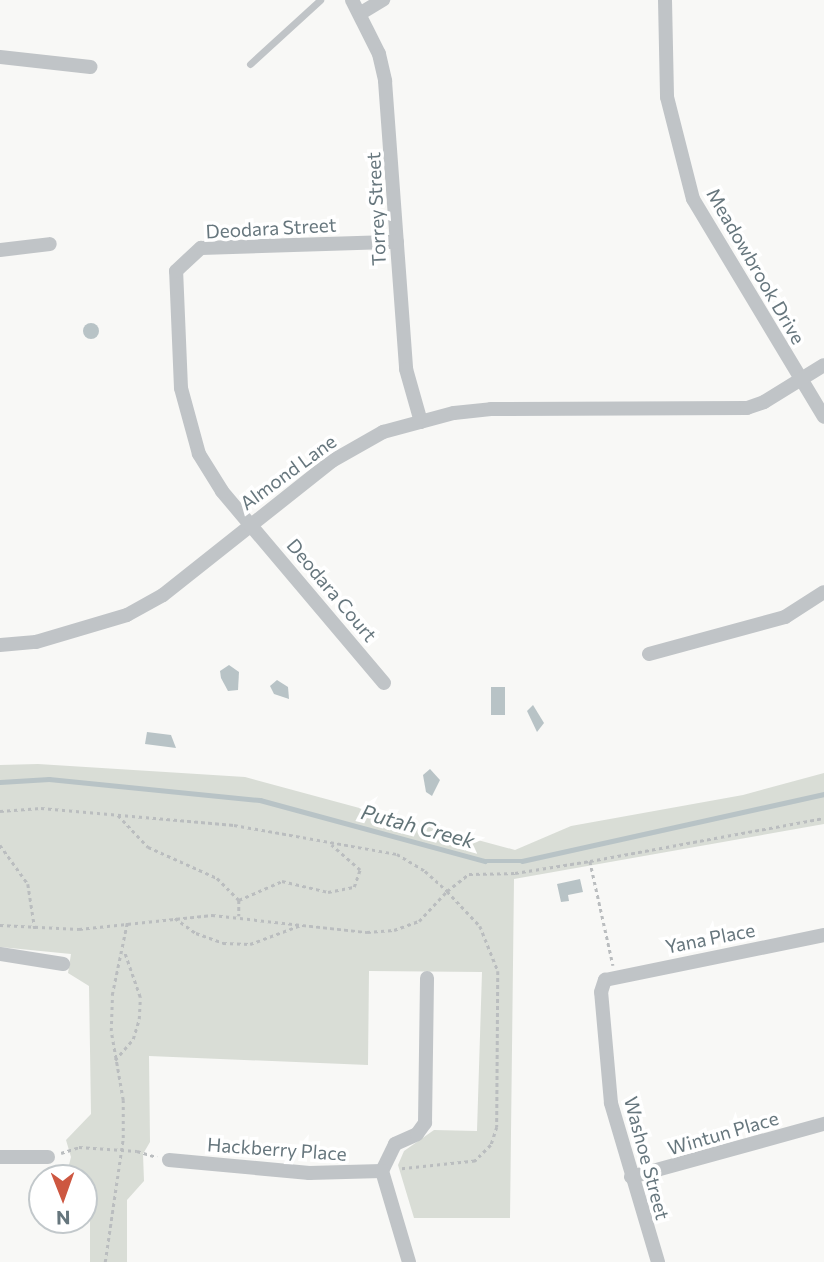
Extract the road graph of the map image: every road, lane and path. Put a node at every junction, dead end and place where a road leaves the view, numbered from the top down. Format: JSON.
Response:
{"nodes":[{"id":1,"x":320,"y":0,"type":"edge"},
{"id":2,"x":352,"y":0,"type":"edge"},
{"id":3,"x":383,"y":0,"type":"edge"},
{"id":4,"x":666,"y":0,"type":"edge"},
{"id":5,"x":361,"y":13,"type":"junction"},
{"id":6,"x":0,"y":57,"type":"edge"},
{"id":7,"x":250,"y":64,"type":"dead end"},
{"id":8,"x":90,"y":67,"type":"dead end"},
{"id":9,"x":397,"y":243,"type":"junction"},
{"id":10,"x":50,"y":244,"type":"dead end"},
{"id":11,"x":0,"y":250,"type":"edge"},
{"id":12,"x":824,"y":365,"type":"edge"},
{"id":13,"x":801,"y":380,"type":"junction"},
{"id":14,"x":824,"y":417,"type":"edge"},
{"id":15,"x":421,"y":422,"type":"junction"},
{"id":16,"x":251,"y":522,"type":"junction"},
{"id":17,"x":824,"y":592,"type":"edge"},
{"id":18,"x":0,"y":645,"type":"edge"},
{"id":19,"x":649,"y":654,"type":"dead end"},
{"id":20,"x":384,"y":682,"type":"dead end"},
{"id":21,"x":0,"y":811,"type":"edge"},
{"id":22,"x":118,"y":815,"type":"junction"},
{"id":23,"x":824,"y":818,"type":"edge"},
{"id":24,"x":330,"y":844,"type":"junction"},
{"id":25,"x":0,"y":845,"type":"edge"},
{"id":26,"x":590,"y":861,"type":"junction"},
{"id":27,"x":447,"y":891,"type":"junction"},
{"id":28,"x":239,"y":900,"type":"junction"},
{"id":29,"x":239,"y":916,"type":"junction"},
{"id":30,"x":174,"y":917,"type":"junction"},
{"id":31,"x":127,"y":923,"type":"junction"},
{"id":32,"x":0,"y":925,"type":"edge"},
{"id":33,"x":301,"y":925,"type":"junction"},
{"id":34,"x":35,"y":929,"type":"junction"},
{"id":35,"x":824,"y":935,"type":"edge"},
{"id":36,"x":124,"y":953,"type":"junction"},
{"id":37,"x":0,"y":954,"type":"edge"},
{"id":38,"x":64,"y":964,"type":"dead end"},
{"id":39,"x":427,"y":978,"type":"dead end"},
{"id":40,"x":610,"y":978,"type":"junction"},
{"id":41,"x":115,"y":1060,"type":"junction"},
{"id":42,"x":824,"y":1124,"type":"edge"},
{"id":43,"x":121,"y":1151,"type":"junction"},
{"id":44,"x":0,"y":1157,"type":"edge"},
{"id":45,"x":48,"y":1157,"type":"joint"},
{"id":46,"x":169,"y":1160,"type":"joint"},
{"id":47,"x":382,"y":1171,"type":"junction"},
{"id":48,"x":631,"y":1177,"type":"junction"},
{"id":49,"x":105,"y":1262,"type":"edge"},
{"id":50,"x":409,"y":1262,"type":"edge"},
{"id":51,"x":657,"y":1262,"type":"edge"}],
"edges":[{"from":1,"to":7,"type":"lane"},
{"from":2,"to":5,"type":"street","name":"Torrey Street"},
{"from":3,"to":5,"type":"street"},
{"from":4,"to":13,"type":"street","name":"Meadowbrook Drive"},
{"from":5,"to":9,"type":"street","name":"Torrey Street"},
{"from":6,"to":8,"type":"street"},
{"from":9,"to":15,"type":"street","name":"Torrey Street"},
{"from":9,"to":16,"type":"street","name":"Deodara Street"},
{"from":10,"to":11,"type":"street"},
{"from":12,"to":13,"type":"street","name":"Almond Lane"},
{"from":13,"to":14,"type":"street","name":"Meadowbrook Drive"},
{"from":13,"to":15,"type":"street","name":"Almond Lane"},
{"from":15,"to":16,"type":"street","name":"Almond Lane"},
{"from":16,"to":18,"type":"street","name":"Almond Lane"},
{"from":16,"to":20,"type":"street","name":"Deodara Court"},
{"from":17,"to":19,"type":"street"},
{"from":21,"to":22,"type":"path"},
{"from":22,"to":24,"type":"path"},
{"from":22,"to":28,"type":"path"},
{"from":23,"to":26,"type":"path"},
{"from":24,"to":27,"type":"path"},
{"from":24,"to":28,"type":"path"},
{"from":25,"to":34,"type":"path"},
{"from":26,"to":27,"type":"path"},
{"from":26,"to":40,"type":"path"},
{"from":27,"to":33,"type":"path"},
{"from":27,"to":47,"type":"path"},
{"from":28,"to":29,"type":"path"},
{"from":29,"to":30,"type":"path"},
{"from":29,"to":33,"type":"path"},
{"from":30,"to":31,"type":"path"},
{"from":30,"to":33,"type":"path"},
{"from":31,"to":34,"type":"path"},
{"from":31,"to":36,"type":"path"},
{"from":32,"to":34,"type":"path"},
{"from":35,"to":40,"type":"street","name":"Yana Place"},
{"from":36,"to":41,"type":"path"},
{"from":36,"to":41,"type":"path"},
{"from":37,"to":38,"type":"street"},
{"from":39,"to":47,"type":"street"},
{"from":40,"to":48,"type":"street","name":"Washoe Street"},
{"from":41,"to":43,"type":"path"},
{"from":42,"to":48,"type":"street","name":"Wintun Place"},
{"from":43,"to":45,"type":"path"},
{"from":43,"to":46,"type":"path"},
{"from":43,"to":49,"type":"path"},
{"from":44,"to":45,"type":"street"},
{"from":46,"to":47,"type":"street","name":"Hackberry Place"},
{"from":47,"to":50,"type":"street"},
{"from":48,"to":51,"type":"street","name":"Washoe Street"}]}
